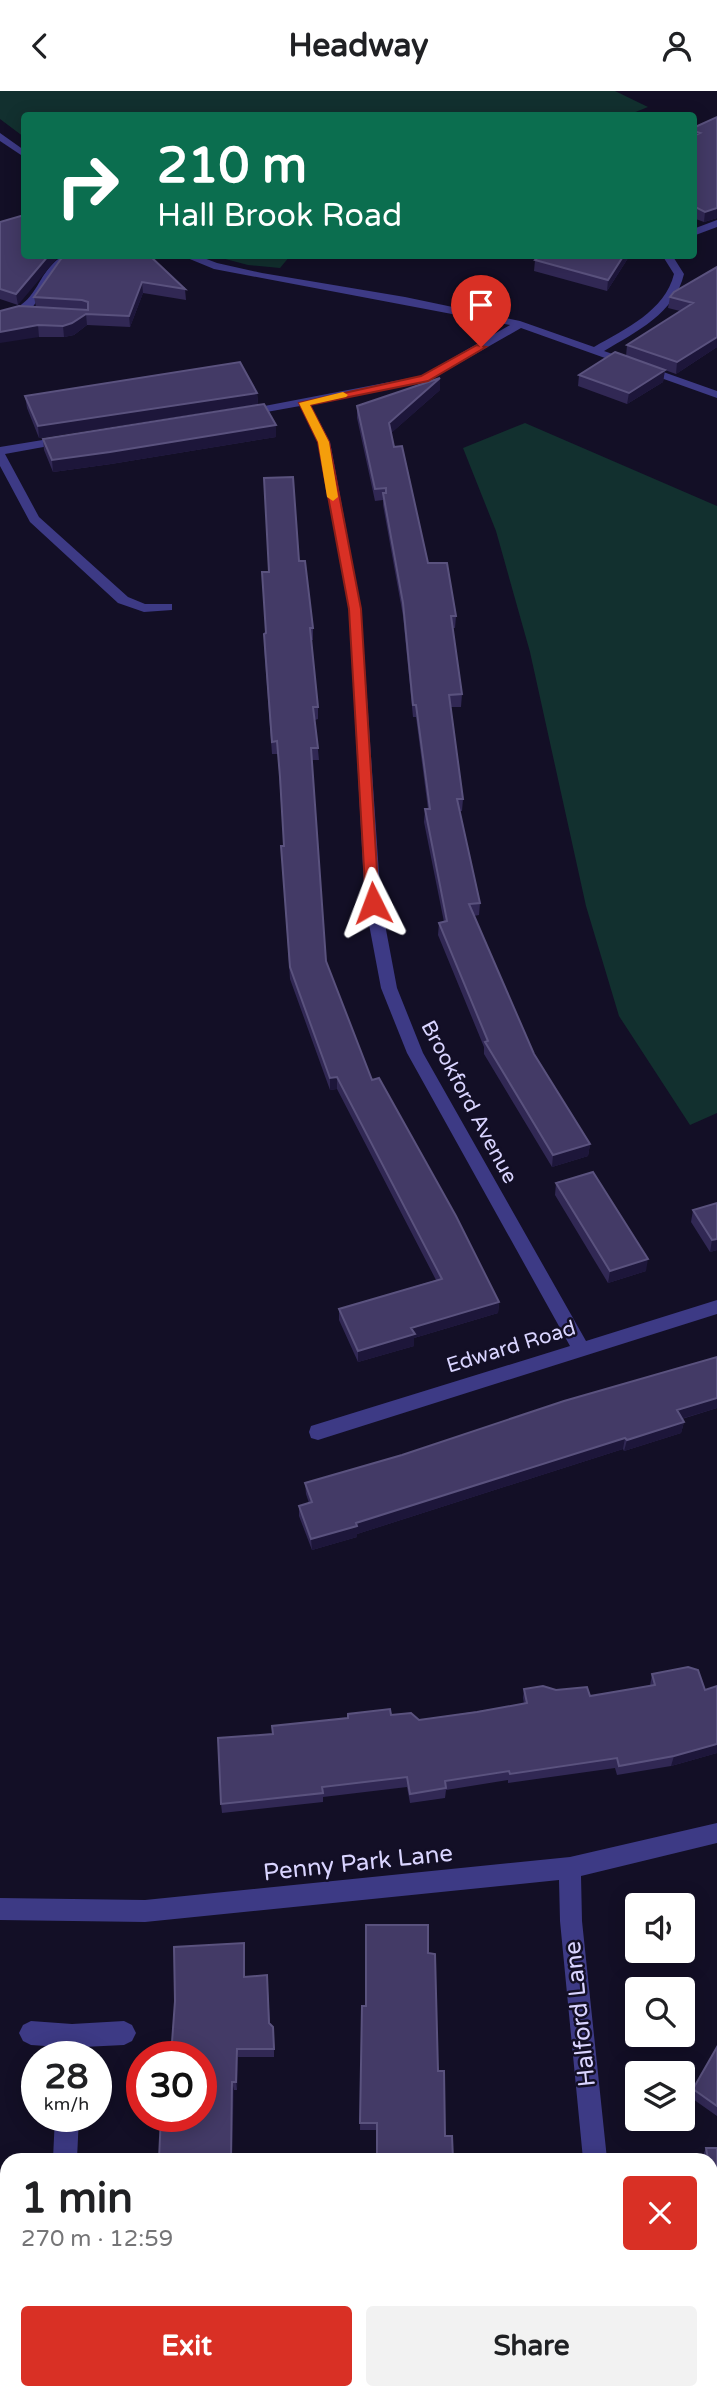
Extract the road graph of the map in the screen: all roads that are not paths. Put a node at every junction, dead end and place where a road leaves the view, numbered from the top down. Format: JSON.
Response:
{"nodes":[{"id":1,"x":0,"y":136,"type":"edge"},
{"id":2,"x":21,"y":152,"type":"edge"},
{"id":3,"x":717,"y":223,"type":"edge"},
{"id":4,"x":697,"y":229,"type":"edge"},
{"id":5,"x":66,"y":259,"type":"edge"},
{"id":6,"x":196,"y":259,"type":"edge"},
{"id":7,"x":670,"y":259,"type":"edge"},
{"id":8,"x":0,"y":304,"type":"edge"},
{"id":9,"x":19,"y":312,"type":"junction"},
{"id":10,"x":44,"y":314,"type":"edge"},
{"id":11,"x":0,"y":318,"type":"edge"},
{"id":12,"x":520,"y":324,"type":"junction"},
{"id":13,"x":597,"y":350,"type":"junction"},
{"id":14,"x":717,"y":395,"type":"edge"},
{"id":15,"x":304,"y":403,"type":"junction"},
{"id":16,"x":236,"y":414,"type":"edge"},
{"id":17,"x":77,"y":439,"type":"edge"},
{"id":18,"x":0,"y":453,"type":"edge"},
{"id":19,"x":167,"y":607,"type":"dead end"},
{"id":20,"x":717,"y":1307,"type":"edge"},
{"id":21,"x":581,"y":1349,"type":"junction"},
{"id":22,"x":318,"y":1432,"type":"dead end"},
{"id":23,"x":717,"y":1833,"type":"edge"},
{"id":24,"x":570,"y":1868,"type":"junction"},
{"id":25,"x":0,"y":1909,"type":"edge"},
{"id":26,"x":31,"y":2033,"type":"dead end"},
{"id":27,"x":124,"y":2033,"type":"dead end"},
{"id":28,"x":56,"y":2041,"type":"edge"},
{"id":29,"x":91,"y":2041,"type":"edge"},
{"id":30,"x":66,"y":2132,"type":"edge"},
{"id":31,"x":65,"y":2153,"type":"edge"},
{"id":32,"x":594,"y":2153,"type":"edge"}],
"edges":[{"from":1,"to":2,"type":"street"},
{"from":3,"to":4,"type":"street"},
{"from":5,"to":9,"type":"street"},
{"from":6,"to":12,"type":"street"},
{"from":7,"to":13,"type":"street"},
{"from":8,"to":9,"type":"street"},
{"from":9,"to":10,"type":"street"},
{"from":9,"to":11,"type":"street"},
{"from":12,"to":13,"type":"street"},
{"from":12,"to":15,"type":"street"},
{"from":13,"to":14,"type":"street"},
{"from":15,"to":16,"type":"street"},
{"from":15,"to":21,"type":"street","name":"Brookford Avenue"},
{"from":17,"to":18,"type":"street"},
{"from":18,"to":19,"type":"street"},
{"from":20,"to":21,"type":"street","name":"Edward Road"},
{"from":21,"to":22,"type":"street","name":"Edward Road"},
{"from":23,"to":24,"type":"street","name":"Penny Park Lane"},
{"from":24,"to":25,"type":"street","name":"Penny Park Lane"},
{"from":24,"to":32,"type":"street","name":"Halford Lane"},
{"from":26,"to":28,"type":"street"},
{"from":27,"to":29,"type":"street"},
{"from":30,"to":31,"type":"street"}]}
